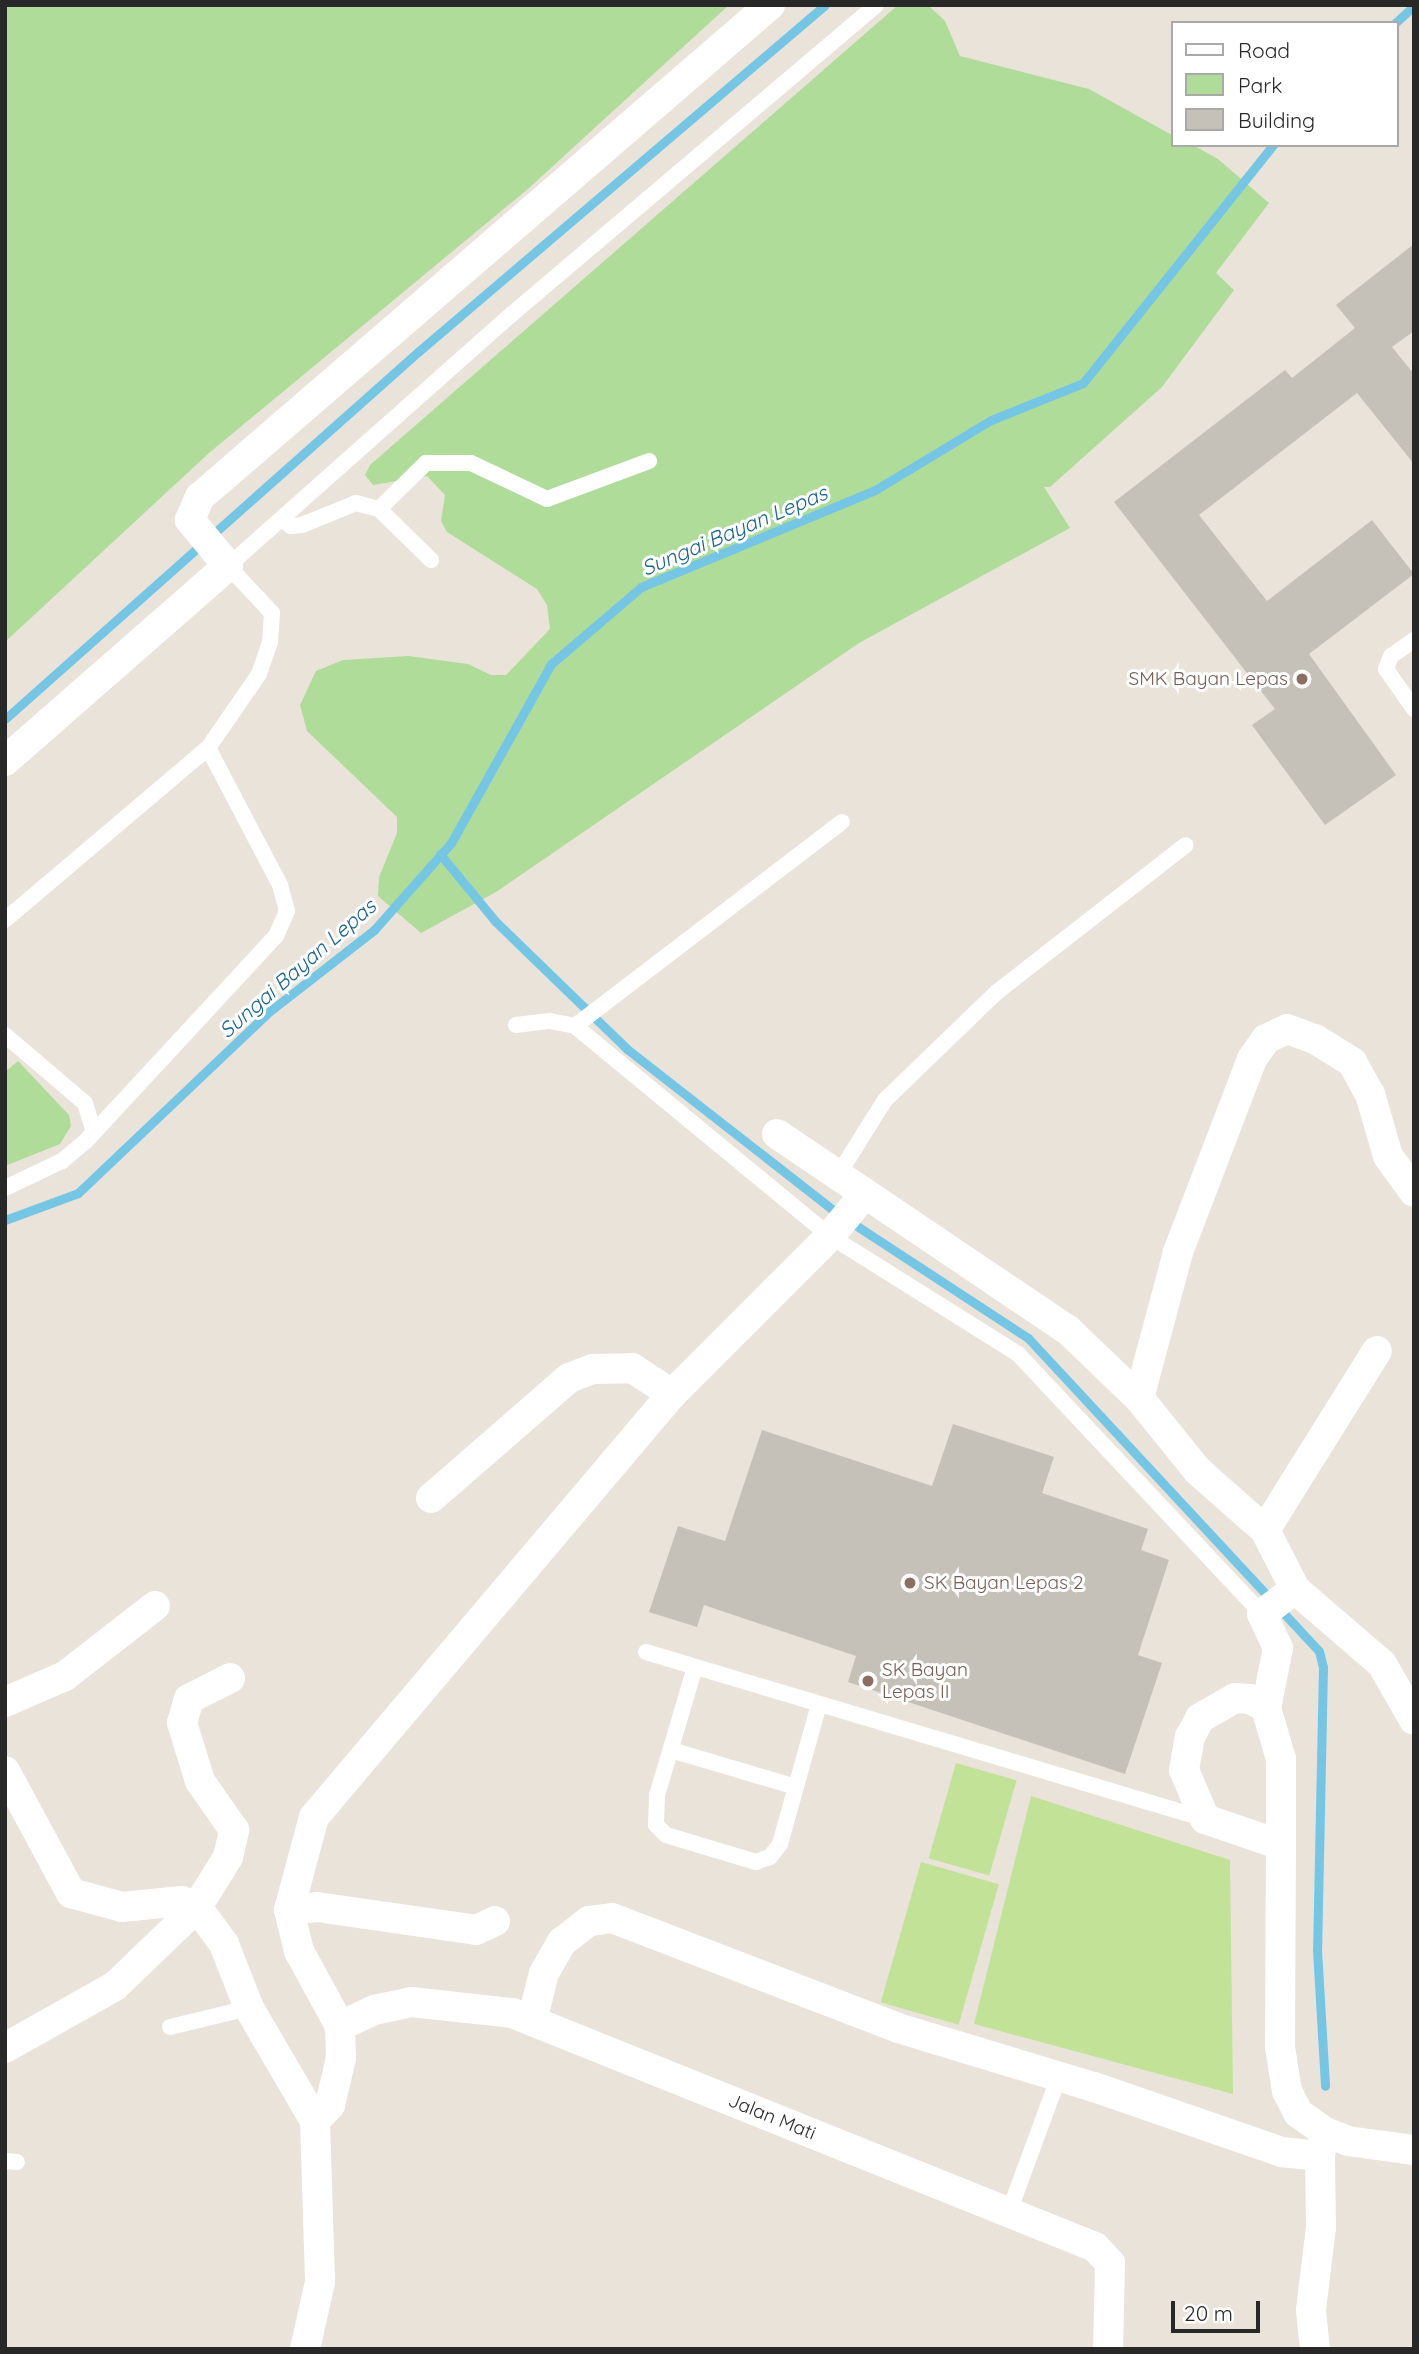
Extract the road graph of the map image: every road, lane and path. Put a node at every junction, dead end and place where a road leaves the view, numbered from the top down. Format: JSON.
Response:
{"nodes":[{"id":1,"x":770,"y":5,"type":"edge"},
{"id":2,"x":876,"y":5,"type":"edge"},
{"id":3,"x":649,"y":461,"type":"dead end"},
{"id":4,"x":379,"y":509,"type":"junction"},
{"id":5,"x":282,"y":519,"type":"junction"},
{"id":6,"x":431,"y":560,"type":"dead end"},
{"id":7,"x":224,"y":562,"type":"junction"},
{"id":8,"x":1414,"y":640,"type":"edge"},
{"id":9,"x":1414,"y":709,"type":"edge"},
{"id":10,"x":208,"y":748,"type":"junction"},
{"id":11,"x":5,"y":761,"type":"edge"},
{"id":12,"x":842,"y":822,"type":"dead end"},
{"id":13,"x":1186,"y":845,"type":"dead end"},
{"id":14,"x":5,"y":920,"type":"edge"},
{"id":15,"x":516,"y":1024,"type":"dead end"},
{"id":16,"x":575,"y":1026,"type":"junction"},
{"id":17,"x":5,"y":1035,"type":"edge"},
{"id":18,"x":94,"y":1132,"type":"junction"},
{"id":19,"x":777,"y":1134,"type":"dead end"},
{"id":20,"x":838,"y":1175,"type":"junction"},
{"id":21,"x":5,"y":1188,"type":"edge"},
{"id":22,"x":1414,"y":1192,"type":"edge"},
{"id":23,"x":860,"y":1200,"type":"junction"},
{"id":24,"x":834,"y":1232,"type":"junction"},
{"id":25,"x":1377,"y":1351,"type":"dead end"},
{"id":26,"x":672,"y":1394,"type":"junction"},
{"id":27,"x":1139,"y":1398,"type":"junction"},
{"id":28,"x":431,"y":1498,"type":"dead end"},
{"id":29,"x":1265,"y":1530,"type":"junction"},
{"id":30,"x":1278,"y":1602,"type":"junction"},
{"id":31,"x":155,"y":1606,"type":"dead end"},
{"id":32,"x":646,"y":1652,"type":"dead end"},
{"id":33,"x":695,"y":1667,"type":"junction"},
{"id":34,"x":230,"y":1678,"type":"dead end"},
{"id":35,"x":5,"y":1702,"type":"edge"},
{"id":36,"x":819,"y":1704,"type":"junction"},
{"id":37,"x":1266,"y":1708,"type":"junction"},
{"id":38,"x":1414,"y":1720,"type":"edge"},
{"id":39,"x":670,"y":1750,"type":"junction"},
{"id":40,"x":5,"y":1771,"type":"edge"},
{"id":41,"x":796,"y":1787,"type":"junction"},
{"id":42,"x":1205,"y":1819,"type":"junction"},
{"id":43,"x":1281,"y":1845,"type":"junction"},
{"id":44,"x":197,"y":1906,"type":"junction"},
{"id":45,"x":289,"y":1910,"type":"junction"},
{"id":46,"x":495,"y":1921,"type":"dead end"},
{"id":47,"x":248,"y":2008,"type":"junction"},
{"id":48,"x":531,"y":2021,"type":"junction"},
{"id":49,"x":340,"y":2026,"type":"junction"},
{"id":50,"x":170,"y":2027,"type":"dead end"},
{"id":51,"x":5,"y":2048,"type":"edge"},
{"id":52,"x":1059,"y":2076,"type":"junction"},
{"id":53,"x":315,"y":2121,"type":"junction"},
{"id":54,"x":1322,"y":2144,"type":"junction"},
{"id":55,"x":1414,"y":2150,"type":"edge"},
{"id":56,"x":1009,"y":2212,"type":"junction"},
{"id":57,"x":305,"y":2349,"type":"edge"},
{"id":58,"x":1108,"y":2349,"type":"edge"},
{"id":59,"x":1315,"y":2349,"type":"edge"}],
"edges":[{"from":1,"to":7,"type":"street"},
{"from":2,"to":5,"type":"lane"},
{"from":3,"to":4,"type":"lane"},
{"from":4,"to":5,"type":"lane"},
{"from":4,"to":6,"type":"lane"},
{"from":5,"to":7,"type":"lane"},
{"from":7,"to":10,"type":"lane"},
{"from":7,"to":11,"type":"street"},
{"from":8,"to":9,"type":"lane"},
{"from":10,"to":14,"type":"lane"},
{"from":10,"to":18,"type":"lane"},
{"from":12,"to":16,"type":"lane"},
{"from":13,"to":20,"type":"lane"},
{"from":15,"to":16,"type":"lane"},
{"from":16,"to":24,"type":"lane"},
{"from":17,"to":18,"type":"lane"},
{"from":18,"to":21,"type":"lane"},
{"from":19,"to":20,"type":"street"},
{"from":20,"to":23,"type":"street"},
{"from":22,"to":27,"type":"street"},
{"from":23,"to":24,"type":"street"},
{"from":23,"to":27,"type":"street"},
{"from":24,"to":26,"type":"street"},
{"from":24,"to":30,"type":"lane"},
{"from":25,"to":29,"type":"street"},
{"from":26,"to":28,"type":"street"},
{"from":26,"to":45,"type":"street"},
{"from":27,"to":29,"type":"street"},
{"from":29,"to":30,"type":"street"},
{"from":30,"to":37,"type":"street"},
{"from":30,"to":38,"type":"street"},
{"from":31,"to":35,"type":"street"},
{"from":32,"to":33,"type":"lane"},
{"from":33,"to":36,"type":"lane"},
{"from":33,"to":39,"type":"lane"},
{"from":34,"to":44,"type":"street"},
{"from":36,"to":41,"type":"lane"},
{"from":36,"to":42,"type":"lane"},
{"from":37,"to":42,"type":"street"},
{"from":37,"to":43,"type":"street"},
{"from":39,"to":41,"type":"lane"},
{"from":39,"to":41,"type":"lane"},
{"from":40,"to":44,"type":"street"},
{"from":42,"to":43,"type":"street"},
{"from":43,"to":54,"type":"street"},
{"from":44,"to":47,"type":"street"},
{"from":44,"to":51,"type":"street"},
{"from":45,"to":46,"type":"street"},
{"from":45,"to":49,"type":"street"},
{"from":47,"to":50,"type":"lane"},
{"from":47,"to":53,"type":"street"},
{"from":48,"to":49,"type":"street","name":"Jalan Mati"},
{"from":48,"to":52,"type":"street"},
{"from":48,"to":56,"type":"street","name":"Jalan Mati"},
{"from":49,"to":53,"type":"street"},
{"from":52,"to":54,"type":"street"},
{"from":52,"to":56,"type":"lane"},
{"from":53,"to":57,"type":"street"},
{"from":54,"to":55,"type":"street"},
{"from":54,"to":59,"type":"street"},
{"from":56,"to":58,"type":"street","name":"Jalan Mati"}]}
